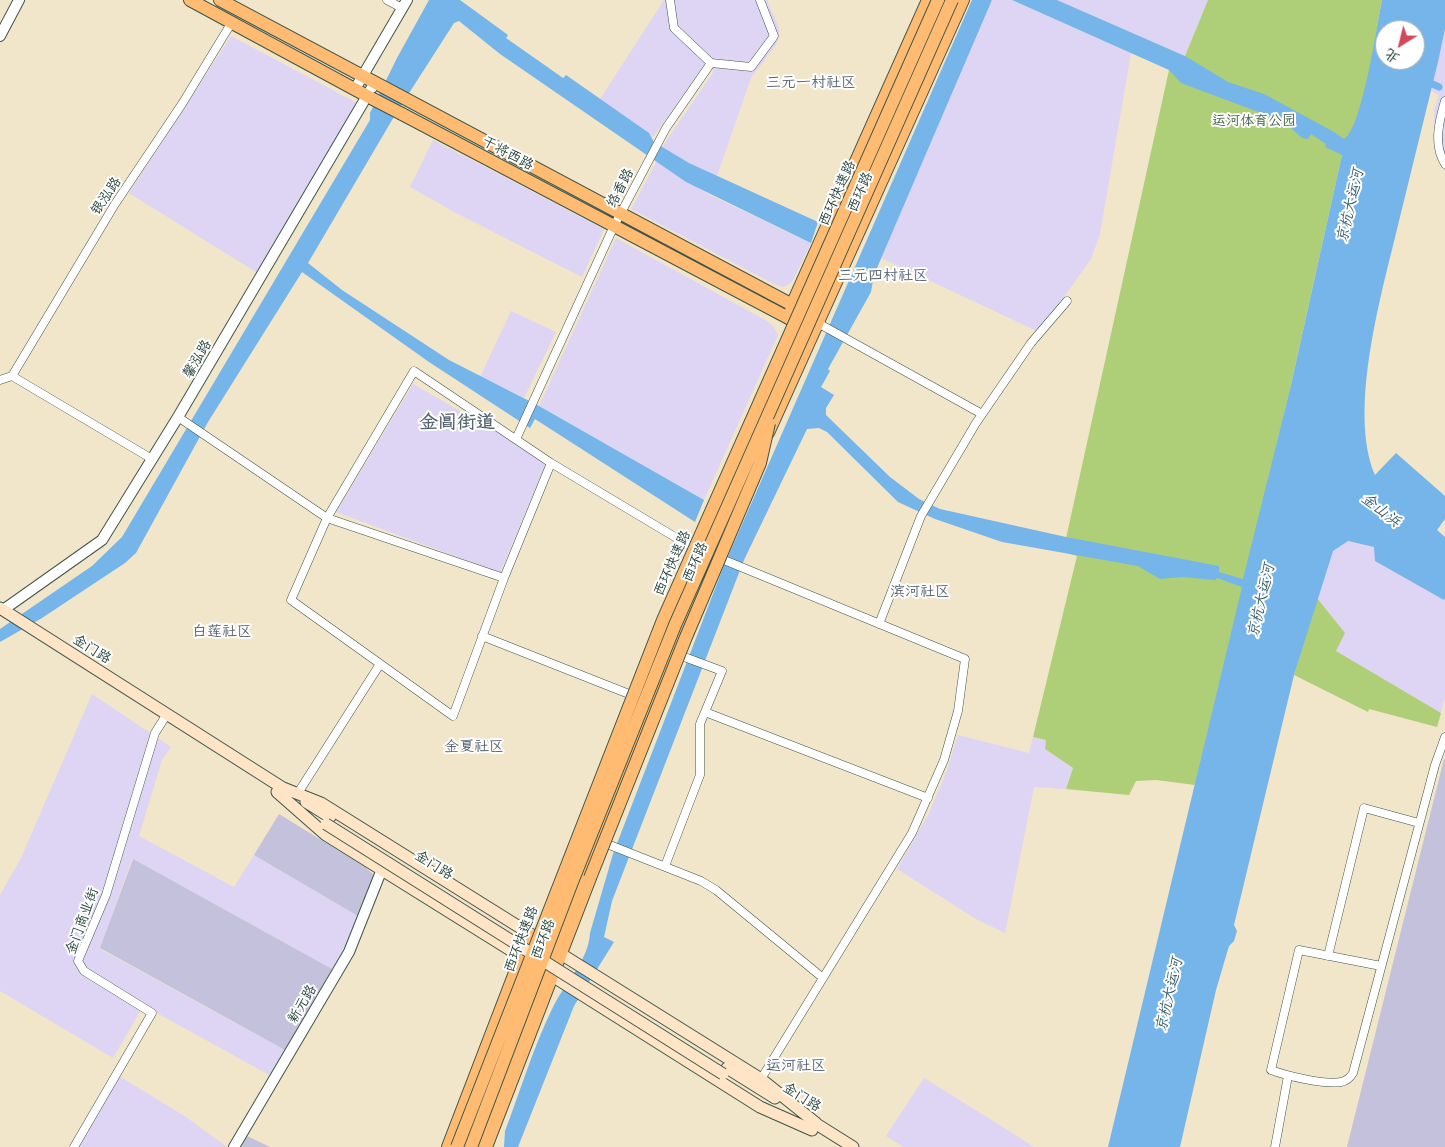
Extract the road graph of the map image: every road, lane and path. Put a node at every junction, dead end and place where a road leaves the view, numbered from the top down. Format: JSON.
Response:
{"nodes":[{"id":1,"x":19,"y":0,"type":"edge"},
{"id":2,"x":190,"y":0,"type":"edge"},
{"id":3,"x":220,"y":0,"type":"edge"},
{"id":4,"x":387,"y":0,"type":"edge"},
{"id":5,"x":670,"y":0,"type":"edge"},
{"id":6,"x":760,"y":0,"type":"edge"},
{"id":7,"x":930,"y":0,"type":"edge"},
{"id":8,"x":938,"y":0,"type":"edge"},
{"id":9,"x":952,"y":0,"type":"edge"},
{"id":10,"x":963,"y":0,"type":"edge"},
{"id":11,"x":405,"y":4,"type":"edge"},
{"id":12,"x":232,"y":22,"type":"junction"},
{"id":13,"x":0,"y":36,"type":"edge"},
{"id":14,"x":711,"y":63,"type":"junction"},
{"id":15,"x":361,"y":77,"type":"junction"},
{"id":16,"x":375,"y":85,"type":"junction"},
{"id":17,"x":354,"y":89,"type":"junction"},
{"id":18,"x":370,"y":97,"type":"junction"},
{"id":19,"x":1444,"y":104,"type":"edge"},
{"id":20,"x":1445,"y":128,"type":"edge"},
{"id":21,"x":1445,"y":164,"type":"edge"},
{"id":22,"x":562,"y":183,"type":"junction"},
{"id":23,"x":555,"y":195,"type":"junction"},
{"id":24,"x":620,"y":214,"type":"junction"},
{"id":25,"x":614,"y":226,"type":"junction"},
{"id":26,"x":1067,"y":301,"type":"dead end"},
{"id":27,"x":798,"y":308,"type":"junction"},
{"id":28,"x":795,"y":321,"type":"junction"},
{"id":29,"x":818,"y":324,"type":"junction"},
{"id":30,"x":12,"y":376,"type":"junction"},
{"id":31,"x":0,"y":380,"type":"edge"},
{"id":32,"x":776,"y":393,"type":"junction"},
{"id":33,"x":982,"y":414,"type":"junction"},
{"id":34,"x":182,"y":420,"type":"junction"},
{"id":35,"x":516,"y":440,"type":"junction"},
{"id":36,"x":152,"y":459,"type":"junction"},
{"id":37,"x":755,"y":462,"type":"junction"},
{"id":38,"x":551,"y":463,"type":"junction"},
{"id":39,"x":327,"y":518,"type":"junction"},
{"id":40,"x":690,"y":546,"type":"junction"},
{"id":41,"x":718,"y":559,"type":"junction"},
{"id":42,"x":504,"y":578,"type":"junction"},
{"id":43,"x":4,"y":614,"type":"edge"},
{"id":44,"x":879,"y":624,"type":"junction"},
{"id":45,"x":482,"y":636,"type":"junction"},
{"id":46,"x":650,"y":639,"type":"junction"},
{"id":47,"x":674,"y":650,"type":"junction"},
{"id":48,"x":380,"y":664,"type":"junction"},
{"id":49,"x":629,"y":694,"type":"junction"},
{"id":50,"x":705,"y":712,"type":"junction"},
{"id":51,"x":165,"y":717,"type":"junction"},
{"id":52,"x":1445,"y":737,"type":"edge"},
{"id":53,"x":279,"y":789,"type":"junction"},
{"id":54,"x":298,"y":793,"type":"junction"},
{"id":55,"x":928,"y":798,"type":"junction"},
{"id":56,"x":1419,"y":823,"type":"junction"},
{"id":57,"x":575,"y":830,"type":"junction"},
{"id":58,"x":598,"y":840,"type":"junction"},
{"id":59,"x":665,"y":866,"type":"junction"},
{"id":60,"x":382,"y":869,"type":"junction"},
{"id":61,"x":533,"y":936,"type":"junction"},
{"id":62,"x":558,"y":952,"type":"junction"},
{"id":63,"x":1328,"y":956,"type":"junction"},
{"id":64,"x":523,"y":958,"type":"junction"},
{"id":65,"x":1381,"y":966,"type":"junction"},
{"id":66,"x":549,"y":975,"type":"junction"},
{"id":67,"x":823,"y":978,"type":"junction"},
{"id":68,"x":1288,"y":1076,"type":"junction"},
{"id":69,"x":761,"y":1079,"type":"junction"},
{"id":70,"x":814,"y":1127,"type":"junction"},
{"id":71,"x":488,"y":1142,"type":"edge"},
{"id":72,"x":452,"y":1144,"type":"edge"},
{"id":73,"x":74,"y":1147,"type":"edge"},
{"id":74,"x":234,"y":1147,"type":"edge"},
{"id":75,"x":471,"y":1147,"type":"edge"},
{"id":76,"x":479,"y":1147,"type":"edge"},
{"id":77,"x":839,"y":1147,"type":"edge"},
{"id":78,"x":853,"y":1147,"type":"edge"},
{"id":79,"x":1275,"y":1147,"type":"edge"}],
"edges":[{"from":1,"to":13,"type":"street"},
{"from":2,"to":12,"type":"main road","name":"干将西路"},
{"from":3,"to":15,"type":"main road","name":"干将西路"},
{"from":4,"to":11,"type":"street"},
{"from":5,"to":14,"type":"street"},
{"from":6,"to":14,"type":"street"},
{"from":7,"to":27,"type":"main road","name":"西环路"},
{"from":7,"to":27,"type":"main road"},
{"from":8,"to":72,"type":"main road","name":"西环快速路","bridge":true},
{"from":9,"to":32,"type":"main road","name":"西环快速路","bridge":true},
{"from":10,"to":29,"type":"main road","name":"西环路"},
{"from":11,"to":15,"type":"street"},
{"from":12,"to":17,"type":"main road","name":"干将西路"},
{"from":12,"to":30,"type":"street","name":"银泓路"},
{"from":14,"to":24,"type":"street","name":"络香路"},
{"from":15,"to":16,"type":"main road","name":"干将西路"},
{"from":15,"to":17,"type":"street"},
{"from":16,"to":18,"type":"street","name":"馨泓路"},
{"from":16,"to":22,"type":"main road","name":"干将西路"},
{"from":17,"to":18,"type":"main road","name":"干将西路"},
{"from":18,"to":23,"type":"main road","name":"干将西路","bridge":true},
{"from":18,"to":34,"type":"street","name":"馨泓路"},
{"from":19,"to":20,"type":"street"},
{"from":19,"to":21,"type":"street"},
{"from":22,"to":23,"type":"main road"},
{"from":22,"to":24,"type":"main road","name":"干将西路"},
{"from":23,"to":25,"type":"main road","name":"干将西路"},
{"from":24,"to":25,"type":"street","name":"络香路"},
{"from":24,"to":27,"type":"main road","name":"干将西路"},
{"from":25,"to":28,"type":"main road","name":"干将西路"},
{"from":25,"to":35,"type":"street","name":"络香路"},
{"from":26,"to":33,"type":"street"},
{"from":27,"to":28,"type":"main road"},
{"from":27,"to":29,"type":"main road","name":"干将西路"},
{"from":28,"to":29,"type":"main road","name":"干将西路"},
{"from":28,"to":37,"type":"main road"},
{"from":28,"to":40,"type":"main road","name":"西环路"},
{"from":29,"to":33,"type":"street"},
{"from":29,"to":37,"type":"main road","name":"西环路"},
{"from":30,"to":31,"type":"street"},
{"from":30,"to":36,"type":"street"},
{"from":32,"to":62,"type":"main road","bridge":true},
{"from":32,"to":75,"type":"main road","name":"西环快速路","bridge":true},
{"from":33,"to":44,"type":"street"},
{"from":34,"to":36,"type":"street","name":"馨泓路"},
{"from":34,"to":39,"type":"street"},
{"from":35,"to":38,"type":"street"},
{"from":35,"to":39,"type":"street"},
{"from":36,"to":43,"type":"street","name":"馨泓路"},
{"from":37,"to":41,"type":"main road","name":"西环路"},
{"from":38,"to":40,"type":"street"},
{"from":38,"to":42,"type":"street"},
{"from":39,"to":42,"type":"street"},
{"from":39,"to":48,"type":"street"},
{"from":40,"to":41,"type":"street"},
{"from":40,"to":46,"type":"main road","name":"西环路"},
{"from":41,"to":44,"type":"street"},
{"from":41,"to":47,"type":"main road","name":"西环路"},
{"from":42,"to":45,"type":"street"},
{"from":43,"to":51,"type":"main road","name":"金门路"},
{"from":44,"to":55,"type":"street"},
{"from":45,"to":48,"type":"street"},
{"from":45,"to":49,"type":"street"},
{"from":46,"to":47,"type":"street"},
{"from":46,"to":49,"type":"main road","name":"西环路"},
{"from":47,"to":50,"type":"street"},
{"from":47,"to":58,"type":"main road","name":"西环路"},
{"from":48,"to":54,"type":"street"},
{"from":49,"to":57,"type":"main road","name":"西环路"},
{"from":50,"to":55,"type":"street"},
{"from":50,"to":59,"type":"street"},
{"from":51,"to":53,"type":"main road","name":"金门路"},
{"from":51,"to":73,"type":"street","name":"金门商业街"},
{"from":52,"to":56,"type":"street"},
{"from":53,"to":54,"type":"main road"},
{"from":53,"to":60,"type":"main road"},
{"from":53,"to":70,"type":"main road","name":"金门路","bridge":true},
{"from":54,"to":61,"type":"main road"},
{"from":55,"to":67,"type":"street"},
{"from":56,"to":63,"type":"street"},
{"from":56,"to":65,"type":"street"},
{"from":57,"to":58,"type":"street"},
{"from":57,"to":61,"type":"main road","name":"西环路"},
{"from":58,"to":59,"type":"street"},
{"from":58,"to":62,"type":"main road","name":"西环路"},
{"from":59,"to":67,"type":"street"},
{"from":60,"to":64,"type":"main road"},
{"from":60,"to":74,"type":"street","name":"新元路"},
{"from":61,"to":62,"type":"main road"},
{"from":61,"to":64,"type":"main road","name":"西环路"},
{"from":62,"to":66,"type":"main road"},
{"from":62,"to":69,"type":"main road"},
{"from":63,"to":65,"type":"street"},
{"from":63,"to":68,"type":"street"},
{"from":64,"to":66,"type":"main road"},
{"from":64,"to":72,"type":"main road","name":"西环路"},
{"from":65,"to":68,"type":"street"},
{"from":66,"to":70,"type":"main road"},
{"from":66,"to":71,"type":"main road"},
{"from":66,"to":76,"type":"main road","name":"西环路"},
{"from":67,"to":69,"type":"street"},
{"from":68,"to":79,"type":"street"},
{"from":69,"to":70,"type":"main road"},
{"from":70,"to":77,"type":"main road","name":"金门路"},
{"from":70,"to":78,"type":"main road","name":"金门路"}]}
